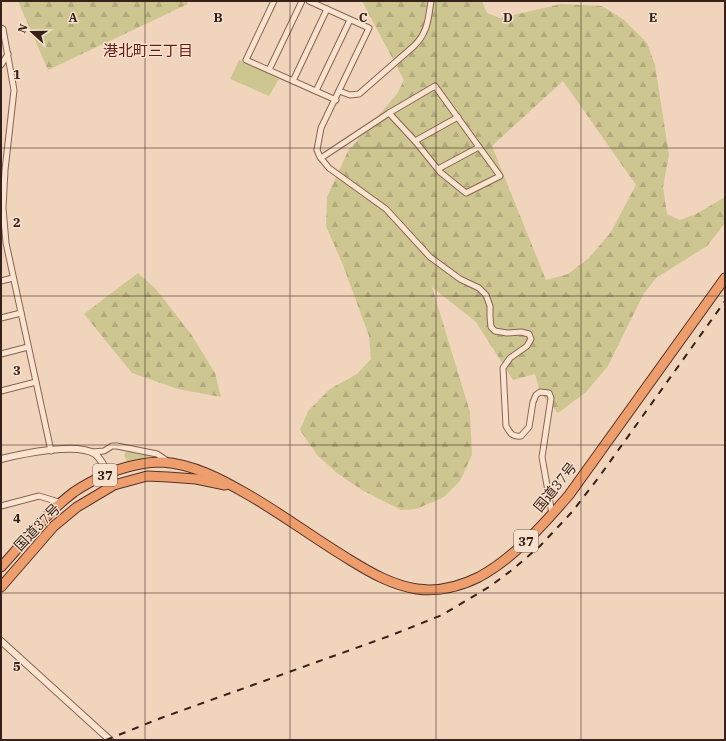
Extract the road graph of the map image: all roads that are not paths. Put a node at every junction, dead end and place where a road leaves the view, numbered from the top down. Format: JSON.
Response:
{"nodes":[{"id":1,"x":274,"y":1,"type":"edge"},
{"id":2,"x":302,"y":1,"type":"edge"},
{"id":3,"x":309,"y":1,"type":"edge"},
{"id":4,"x":431,"y":1,"type":"edge"},
{"id":5,"x":327,"y":9,"type":"junction"},
{"id":6,"x":350,"y":20,"type":"junction"},
{"id":7,"x":1,"y":28,"type":"edge"},
{"id":8,"x":8,"y":54,"type":"junction"},
{"id":9,"x":1,"y":65,"type":"edge"},
{"id":10,"x":269,"y":70,"type":"junction"},
{"id":11,"x":293,"y":81,"type":"junction"},
{"id":12,"x":316,"y":91,"type":"junction"},
{"id":13,"x":339,"y":91,"type":"junction"},
{"id":14,"x":336,"y":100,"type":"junction"},
{"id":15,"x":389,"y":113,"type":"junction"},
{"id":16,"x":458,"y":117,"type":"junction"},
{"id":17,"x":416,"y":141,"type":"junction"},
{"id":18,"x":479,"y":147,"type":"junction"},
{"id":19,"x":321,"y":158,"type":"junction"},
{"id":20,"x":438,"y":169,"type":"junction"},
{"id":21,"x":3,"y":171,"type":"edge"},
{"id":22,"x":2,"y":208,"type":"edge"},
{"id":23,"x":3,"y":244,"type":"edge"},
{"id":24,"x":13,"y":278,"type":"junction"},
{"id":25,"x":725,"y":278,"type":"edge"},
{"id":26,"x":1,"y":281,"type":"edge"},
{"id":27,"x":22,"y":313,"type":"junction"},
{"id":28,"x":1,"y":318,"type":"edge"},
{"id":29,"x":28,"y":347,"type":"junction"},
{"id":30,"x":1,"y":354,"type":"edge"},
{"id":31,"x":36,"y":382,"type":"junction"},
{"id":32,"x":1,"y":391,"type":"edge"},
{"id":33,"x":51,"y":450,"type":"junction"},
{"id":34,"x":92,"y":452,"type":"junction"},
{"id":35,"x":1,"y":459,"type":"edge"},
{"id":36,"x":173,"y":464,"type":"junction"},
{"id":37,"x":108,"y":473,"type":"junction"},
{"id":38,"x":114,"y":485,"type":"junction"},
{"id":39,"x":238,"y":488,"type":"junction"},
{"id":40,"x":62,"y":502,"type":"junction"},
{"id":41,"x":1,"y":506,"type":"edge"},
{"id":42,"x":552,"y":514,"type":"junction"},
{"id":43,"x":1,"y":567,"type":"edge"},
{"id":44,"x":1,"y":587,"type":"edge"},
{"id":45,"x":1,"y":641,"type":"edge"},
{"id":46,"x":110,"y":740,"type":"edge"}],
"edges":[{"from":1,"to":10,"type":"street"},
{"from":2,"to":10,"type":"street"},
{"from":3,"to":5,"type":"street"},
{"from":4,"to":13,"type":"street"},
{"from":5,"to":6,"type":"street"},
{"from":5,"to":11,"type":"street"},
{"from":6,"to":12,"type":"street"},
{"from":6,"to":13,"type":"street"},
{"from":7,"to":8,"type":"street"},
{"from":8,"to":9,"type":"street"},
{"from":8,"to":21,"type":"street"},
{"from":10,"to":11,"type":"street"},
{"from":11,"to":12,"type":"street"},
{"from":12,"to":14,"type":"street"},
{"from":13,"to":14,"type":"street"},
{"from":14,"to":19,"type":"street"},
{"from":15,"to":16,"type":"street"},
{"from":15,"to":17,"type":"street"},
{"from":15,"to":19,"type":"street"},
{"from":16,"to":17,"type":"street"},
{"from":16,"to":18,"type":"street"},
{"from":17,"to":20,"type":"street"},
{"from":18,"to":20,"type":"street"},
{"from":18,"to":20,"type":"street"},
{"from":19,"to":42,"type":"street"},
{"from":21,"to":22,"type":"street"},
{"from":22,"to":23,"type":"street"},
{"from":23,"to":24,"type":"street"},
{"from":24,"to":26,"type":"street"},
{"from":24,"to":27,"type":"street"},
{"from":25,"to":42,"type":"highway","name":"国道37号","number":"37"},
{"from":27,"to":28,"type":"street"},
{"from":27,"to":29,"type":"street"},
{"from":29,"to":30,"type":"street"},
{"from":29,"to":31,"type":"street"},
{"from":31,"to":32,"type":"street"},
{"from":31,"to":33,"type":"street"},
{"from":33,"to":34,"type":"street"},
{"from":33,"to":35,"type":"street"},
{"from":34,"to":36,"type":"street"},
{"from":34,"to":37,"type":"street"},
{"from":36,"to":37,"type":"highway","name":"国道37号","number":"37"},
{"from":36,"to":39,"type":"highway","name":"国道37号","number":"37"},
{"from":37,"to":38,"type":"street"},
{"from":37,"to":40,"type":"highway","name":"国道37号","number":"37"},
{"from":38,"to":39,"type":"highway","name":"国道37号","number":"37"},
{"from":38,"to":44,"type":"highway","name":"国道37号","number":"37"},
{"from":39,"to":42,"type":"highway","name":"国道37号","number":"37"},
{"from":40,"to":41,"type":"street"},
{"from":40,"to":43,"type":"highway","name":"国道37号","number":"37"},
{"from":45,"to":46,"type":"street"}]}
